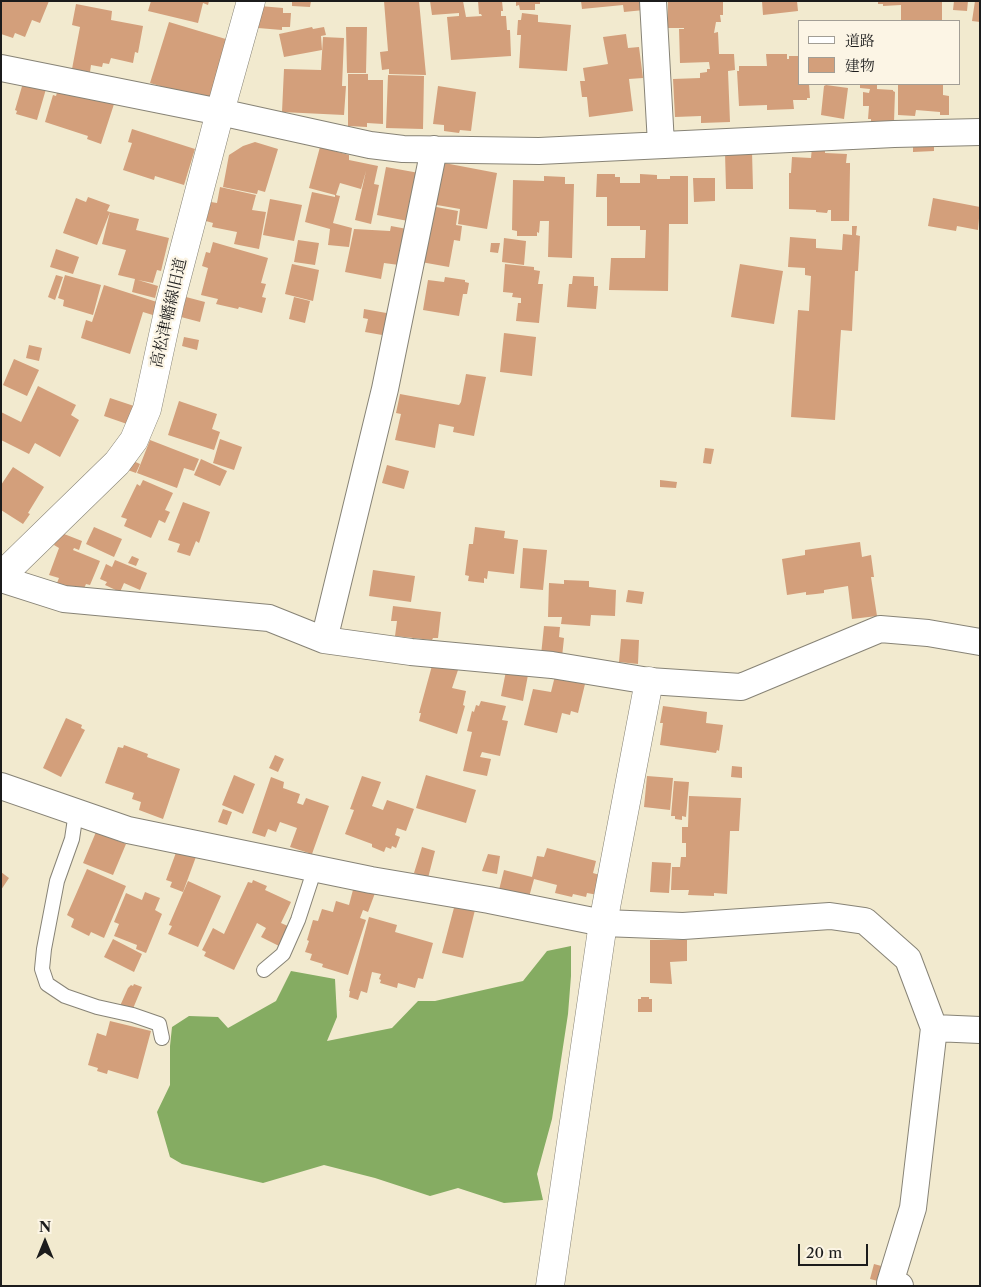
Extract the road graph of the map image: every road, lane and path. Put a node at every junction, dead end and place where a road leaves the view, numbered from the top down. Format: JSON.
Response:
{"nodes":[{"id":1,"x":251,"y":1,"type":"edge"},
{"id":2,"x":653,"y":1,"type":"edge"},
{"id":3,"x":1,"y":68,"type":"edge"},
{"id":4,"x":220,"y":112,"type":"junction"},
{"id":5,"x":980,"y":132,"type":"edge"},
{"id":6,"x":661,"y":144,"type":"junction"},
{"id":7,"x":434,"y":150,"type":"junction"},
{"id":8,"x":1,"y":578,"type":"edge"},
{"id":9,"x":324,"y":640,"type":"junction"},
{"id":10,"x":980,"y":642,"type":"edge"},
{"id":11,"x":648,"y":681,"type":"junction"},
{"id":12,"x":1,"y":786,"type":"edge"},
{"id":13,"x":76,"y":812,"type":"junction"},
{"id":14,"x":315,"y":868,"type":"junction"},
{"id":15,"x":603,"y":923,"type":"junction"},
{"id":16,"x":264,"y":970,"type":"dead end"},
{"id":17,"x":934,"y":1028,"type":"junction"},
{"id":18,"x":980,"y":1030,"type":"edge"},
{"id":19,"x":162,"y":1038,"type":"dead end"},
{"id":20,"x":550,"y":1286,"type":"edge"},
{"id":21,"x":900,"y":1286,"type":"edge"}],
"edges":[{"from":1,"to":4,"type":"street","name":"高松津幡線旧道"},
{"from":2,"to":6,"type":"street"},
{"from":3,"to":4,"type":"street"},
{"from":4,"to":7,"type":"street"},
{"from":4,"to":8,"type":"street","name":"高松津幡線旧道"},
{"from":5,"to":6,"type":"street"},
{"from":6,"to":7,"type":"street"},
{"from":7,"to":9,"type":"street"},
{"from":8,"to":9,"type":"street"},
{"from":9,"to":11,"type":"street"},
{"from":10,"to":11,"type":"street"},
{"from":11,"to":15,"type":"street"},
{"from":12,"to":13,"type":"street"},
{"from":13,"to":14,"type":"street"},
{"from":13,"to":19,"type":"lane"},
{"from":14,"to":15,"type":"street"},
{"from":14,"to":16,"type":"lane"},
{"from":15,"to":17,"type":"street"},
{"from":15,"to":20,"type":"street"},
{"from":17,"to":18,"type":"street"},
{"from":17,"to":21,"type":"street"}]}
